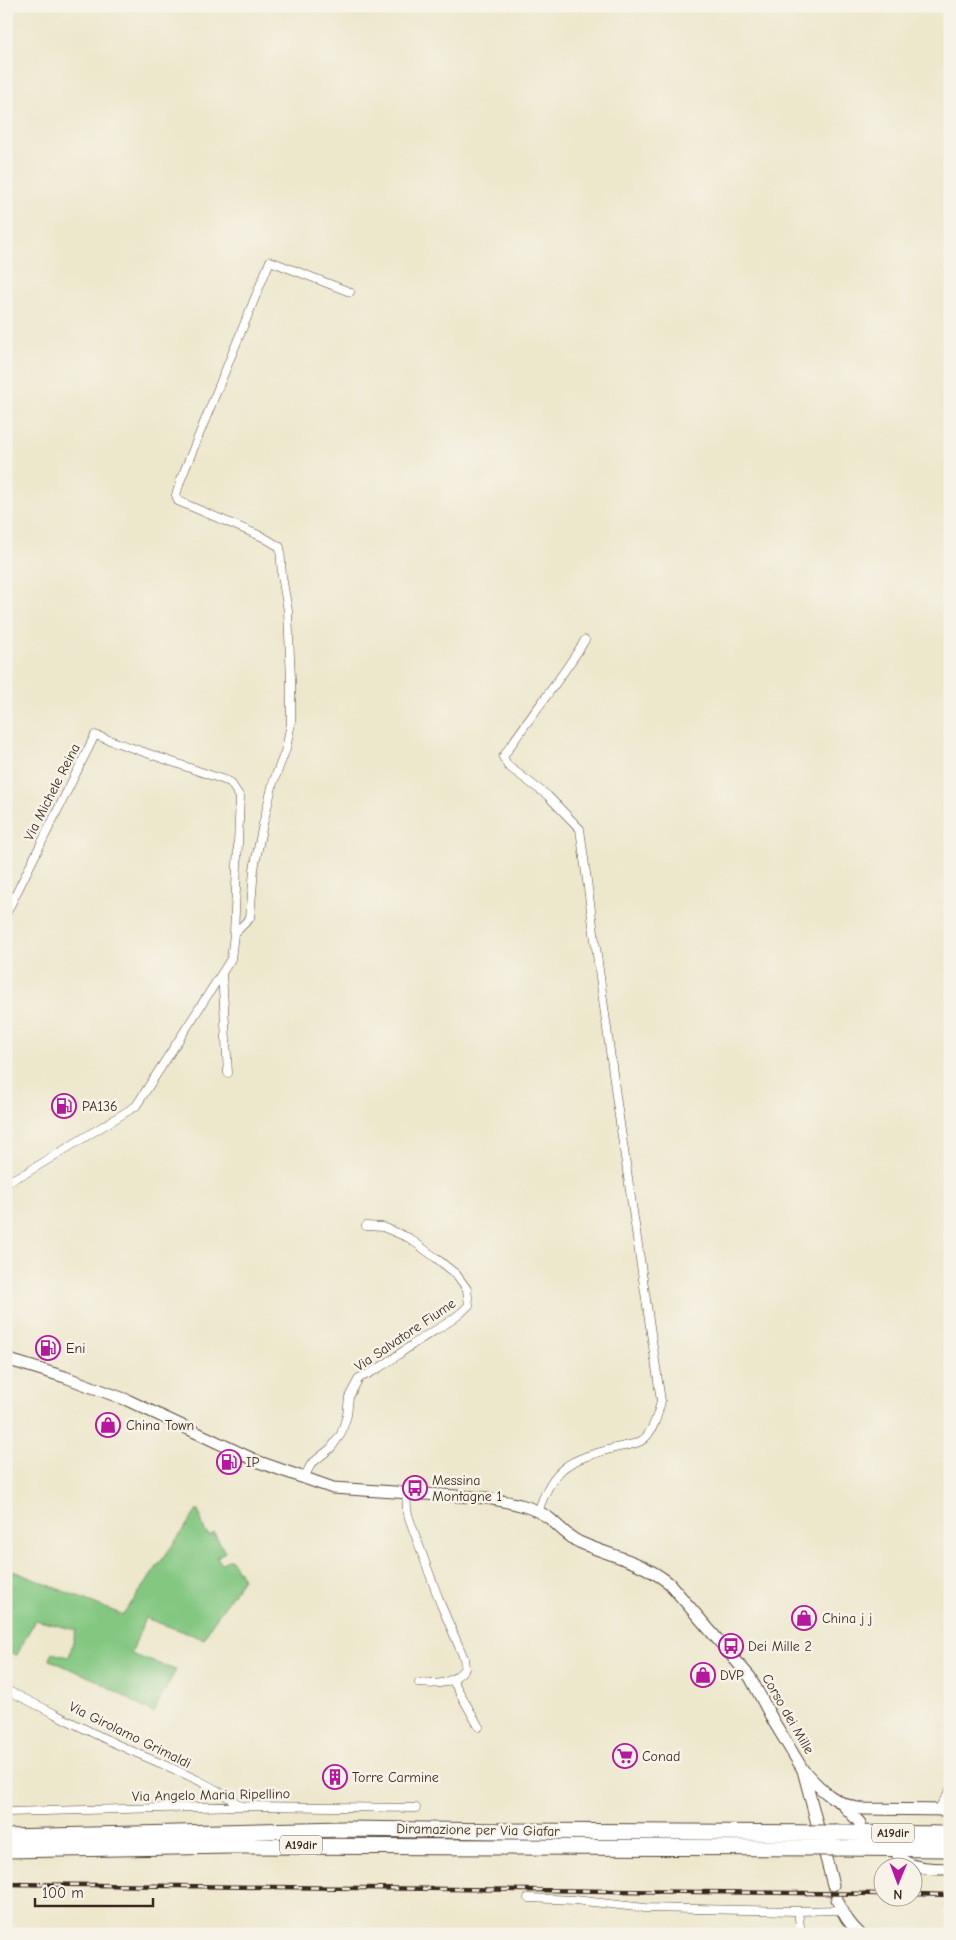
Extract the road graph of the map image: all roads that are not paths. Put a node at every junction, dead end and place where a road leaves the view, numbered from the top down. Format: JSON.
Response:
{"nodes":[{"id":1,"x":350,"y":292,"type":"dead end"},
{"id":2,"x":585,"y":640,"type":"dead end"},
{"id":3,"x":6,"y":914,"type":"edge"},
{"id":4,"x":234,"y":934,"type":"junction"},
{"id":5,"x":222,"y":974,"type":"junction"},
{"id":6,"x":228,"y":1073,"type":"dead end"},
{"id":7,"x":6,"y":1182,"type":"edge"},
{"id":8,"x":366,"y":1226,"type":"dead end"},
{"id":9,"x":6,"y":1359,"type":"edge"},
{"id":10,"x":304,"y":1478,"type":"junction"},
{"id":11,"x":406,"y":1492,"type":"junction"},
{"id":12,"x":538,"y":1512,"type":"junction"},
{"id":13,"x":452,"y":1680,"type":"junction"},
{"id":14,"x":419,"y":1683,"type":"dead end"},
{"id":15,"x":6,"y":1690,"type":"edge"},
{"id":16,"x":479,"y":1727,"type":"dead end"},
{"id":17,"x":803,"y":1770,"type":"junction"},
{"id":18,"x":950,"y":1790,"type":"edge"},
{"id":19,"x":843,"y":1805,"type":"junction"},
{"id":20,"x":241,"y":1806,"type":"junction"},
{"id":21,"x":416,"y":1808,"type":"dead end"},
{"id":22,"x":944,"y":1810,"type":"edge"},
{"id":23,"x":6,"y":1812,"type":"edge"},
{"id":24,"x":860,"y":1823,"type":"dead end"},
{"id":25,"x":6,"y":1832,"type":"edge"},
{"id":26,"x":153,"y":1833,"type":"junction"},
{"id":27,"x":950,"y":1834,"type":"edge"},
{"id":28,"x":6,"y":1837,"type":"edge"},
{"id":29,"x":506,"y":1839,"type":"junction"},
{"id":30,"x":836,"y":1841,"type":"junction"},
{"id":31,"x":950,"y":1849,"type":"edge"},
{"id":32,"x":6,"y":1850,"type":"edge"},
{"id":33,"x":898,"y":1856,"type":"dead end"},
{"id":34,"x":950,"y":1869,"type":"edge"},
{"id":35,"x":833,"y":1885,"type":"dead end"},
{"id":36,"x":528,"y":1898,"type":"dead end"},
{"id":37,"x":839,"y":1904,"type":"joint"},
{"id":38,"x":798,"y":1911,"type":"junction"},
{"id":39,"x":800,"y":1934,"type":"edge"},
{"id":40,"x":860,"y":1934,"type":"edge"}],
"edges":[{"from":1,"to":4,"type":"street"},
{"from":2,"to":12,"type":"street"},
{"from":3,"to":4,"type":"street","name":"Via Michele Reina"},
{"from":4,"to":5,"type":"street"},
{"from":5,"to":6,"type":"street"},
{"from":5,"to":7,"type":"street"},
{"from":8,"to":10,"type":"street","name":"Via Salvatore Fiume"},
{"from":9,"to":10,"type":"street","name":"Corso dei Mille"},
{"from":10,"to":11,"type":"street","name":"Corso dei Mille"},
{"from":11,"to":12,"type":"street","name":"Corso dei Mille"},
{"from":11,"to":13,"type":"street"},
{"from":12,"to":17,"type":"street","name":"Corso dei Mille"},
{"from":13,"to":14,"type":"street"},
{"from":13,"to":16,"type":"street"},
{"from":15,"to":20,"type":"street","name":"Via Girolamo Grimaldi"},
{"from":17,"to":19,"type":"street"},
{"from":17,"to":35,"type":"street","name":"Corso dei Mille"},
{"from":18,"to":22,"type":"street"},
{"from":19,"to":22,"type":"street"},
{"from":19,"to":24,"type":"street"},
{"from":20,"to":21,"type":"street","name":"Via Angelo Maria Ripellino"},
{"from":20,"to":23,"type":"street","name":"Via Angelo Maria Ripellino"},
{"from":25,"to":26,"type":"highway"},
{"from":26,"to":28,"type":"highway","name":"Diramazione per Via Giafar","number":"A19dir"},
{"from":26,"to":29,"type":"highway","name":"Diramazione per Via Giafar","number":"A19dir"},
{"from":27,"to":30,"type":"highway","name":"Diramazione per Via Giafar","number":"A19dir"},
{"from":29,"to":30,"type":"highway","name":"Diramazione per Via Giafar","number":"A19dir","bridge":true},
{"from":29,"to":32,"type":"highway","name":"Diramazione per Via Giafar","number":"A19dir"},
{"from":30,"to":31,"type":"highway","name":"Diramazione per Via Giafar","number":"A19dir"},
{"from":33,"to":34,"type":"street"},
{"from":36,"to":38,"type":"street"},
{"from":37,"to":38,"type":"street"},
{"from":37,"to":40,"type":"street"},
{"from":38,"to":39,"type":"street"}]}
